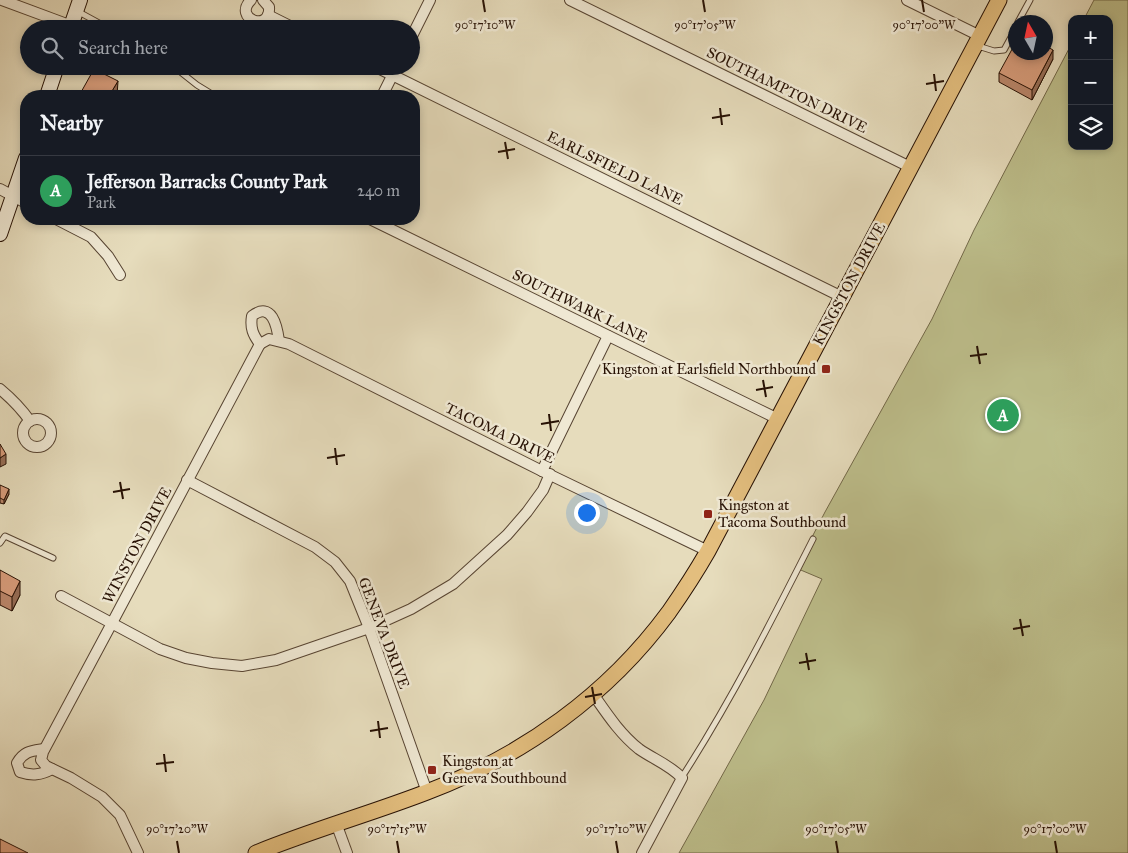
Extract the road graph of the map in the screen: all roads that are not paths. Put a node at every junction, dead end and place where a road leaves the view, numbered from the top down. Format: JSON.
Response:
{"nodes":[{"id":1,"x":2,"y":0,"type":"edge"},
{"id":2,"x":251,"y":0,"type":"edge"},
{"id":3,"x":264,"y":0,"type":"edge"},
{"id":4,"x":430,"y":0,"type":"edge"},
{"id":5,"x":570,"y":0,"type":"edge"},
{"id":6,"x":906,"y":0,"type":"edge"},
{"id":7,"x":999,"y":0,"type":"edge"},
{"id":8,"x":1030,"y":0,"type":"edge"},
{"id":9,"x":78,"y":5,"type":"edge"},
{"id":10,"x":268,"y":15,"type":"junction"},
{"id":11,"x":1022,"y":15,"type":"edge"},
{"id":12,"x":53,"y":20,"type":"edge"},
{"id":13,"x":73,"y":20,"type":"edge"},
{"id":14,"x":98,"y":20,"type":"edge"},
{"id":15,"x":252,"y":20,"type":"edge"},
{"id":16,"x":263,"y":20,"type":"edge"},
{"id":17,"x":278,"y":20,"type":"edge"},
{"id":18,"x":420,"y":20,"type":"edge"},
{"id":19,"x":978,"y":41,"type":"junction"},
{"id":20,"x":1008,"y":43,"type":"edge"},
{"id":21,"x":54,"y":75,"type":"edge"},
{"id":22,"x":184,"y":75,"type":"edge"},
{"id":23,"x":393,"y":75,"type":"edge"},
{"id":24,"x":403,"y":75,"type":"edge"},
{"id":25,"x":49,"y":90,"type":"edge"},
{"id":26,"x":205,"y":90,"type":"edge"},
{"id":27,"x":385,"y":90,"type":"edge"},
{"id":28,"x":910,"y":167,"type":"junction"},
{"id":29,"x":20,"y":176,"type":"edge"},
{"id":30,"x":0,"y":189,"type":"edge"},
{"id":31,"x":13,"y":196,"type":"junction"},
{"id":32,"x":20,"y":200,"type":"edge"},
{"id":33,"x":68,"y":225,"type":"edge"},
{"id":34,"x":382,"y":225,"type":"edge"},
{"id":35,"x":0,"y":234,"type":"edge"},
{"id":36,"x":120,"y":275,"type":"dead end"},
{"id":37,"x":842,"y":297,"type":"junction"},
{"id":38,"x":608,"y":336,"type":"junction"},
{"id":39,"x":279,"y":341,"type":"junction"},
{"id":40,"x":260,"y":344,"type":"junction"},
{"id":41,"x":0,"y":390,"type":"edge"},
{"id":42,"x":778,"y":419,"type":"junction"},
{"id":43,"x":30,"y":421,"type":"dead end"},
{"id":44,"x":546,"y":472,"type":"junction"},
{"id":45,"x":187,"y":480,"type":"junction"},
{"id":46,"x":813,"y":539,"type":"dead end"},
{"id":47,"x":0,"y":543,"type":"edge"},
{"id":48,"x":708,"y":551,"type":"junction"},
{"id":49,"x":53,"y":558,"type":"dead end"},
{"id":50,"x":62,"y":596,"type":"dead end"},
{"id":51,"x":112,"y":623,"type":"junction"},
{"id":52,"x":369,"y":628,"type":"junction"},
{"id":53,"x":593,"y":694,"type":"junction"},
{"id":54,"x":44,"y":749,"type":"junction"},
{"id":55,"x":52,"y":769,"type":"junction"},
{"id":56,"x":682,"y":778,"type":"junction"},
{"id":57,"x":427,"y":792,"type":"junction"},
{"id":58,"x":336,"y":824,"type":"junction"},
{"id":59,"x":138,"y":853,"type":"edge"},
{"id":60,"x":256,"y":853,"type":"edge"},
{"id":61,"x":347,"y":853,"type":"edge"},
{"id":62,"x":642,"y":853,"type":"edge"}],
"edges":[{"from":1,"to":12,"type":"street"},
{"from":2,"to":15,"type":"street"},
{"from":3,"to":10,"type":"street"},
{"from":4,"to":18,"type":"street"},
{"from":5,"to":28,"type":"street","name":"SOUTHAMPTON DRIVE"},
{"from":6,"to":19,"type":"street"},
{"from":7,"to":19,"type":"main road","name":"KINGSTON DRIVE"},
{"from":8,"to":11,"type":"lane"},
{"from":9,"to":13,"type":"main road"},
{"from":9,"to":14,"type":"lane"},
{"from":10,"to":16,"type":"street"},
{"from":10,"to":17,"type":"street"},
{"from":19,"to":20,"type":"lane"},
{"from":19,"to":28,"type":"main road","name":"KINGSTON DRIVE"},
{"from":21,"to":25,"type":"main road"},
{"from":22,"to":26,"type":"lane"},
{"from":23,"to":27,"type":"street"},
{"from":24,"to":37,"type":"street","name":"EARLSFIELD LANE"},
{"from":28,"to":37,"type":"main road","name":"KINGSTON DRIVE"},
{"from":29,"to":31,"type":"main road"},
{"from":30,"to":31,"type":"street"},
{"from":31,"to":32,"type":"street"},
{"from":31,"to":35,"type":"main road"},
{"from":33,"to":36,"type":"street"},
{"from":34,"to":38,"type":"street","name":"SOUTHWARK LANE"},
{"from":37,"to":42,"type":"main road","name":"KINGSTON DRIVE"},
{"from":38,"to":42,"type":"street","name":"SOUTHWARK LANE"},
{"from":38,"to":44,"type":"street"},
{"from":39,"to":40,"type":"street"},
{"from":39,"to":40,"type":"street"},
{"from":39,"to":44,"type":"street","name":"TACOMA DRIVE"},
{"from":40,"to":45,"type":"street","name":"WINSTON DRIVE"},
{"from":41,"to":43,"type":"street"},
{"from":42,"to":48,"type":"main road","name":"KINGSTON DRIVE"},
{"from":44,"to":48,"type":"street","name":"TACOMA DRIVE"},
{"from":44,"to":52,"type":"street"},
{"from":45,"to":51,"type":"street","name":"WINSTON DRIVE"},
{"from":45,"to":52,"type":"street","name":"GENEVA DRIVE"},
{"from":46,"to":56,"type":"lane"},
{"from":47,"to":49,"type":"lane"},
{"from":48,"to":53,"type":"main road","name":"KINGSTON DRIVE"},
{"from":50,"to":51,"type":"street"},
{"from":51,"to":52,"type":"street"},
{"from":51,"to":54,"type":"street","name":"WINSTON DRIVE"},
{"from":52,"to":57,"type":"street","name":"GENEVA DRIVE"},
{"from":53,"to":56,"type":"street"},
{"from":53,"to":57,"type":"main road","name":"KINGSTON DRIVE"},
{"from":54,"to":55,"type":"street","name":"WINSTON DRIVE"},
{"from":54,"to":55,"type":"street"},
{"from":55,"to":59,"type":"street"},
{"from":56,"to":62,"type":"street"},
{"from":57,"to":58,"type":"main road","name":"KINGSTON DRIVE"},
{"from":58,"to":60,"type":"main road","name":"KINGSTON DRIVE"},
{"from":58,"to":61,"type":"street"}]}
